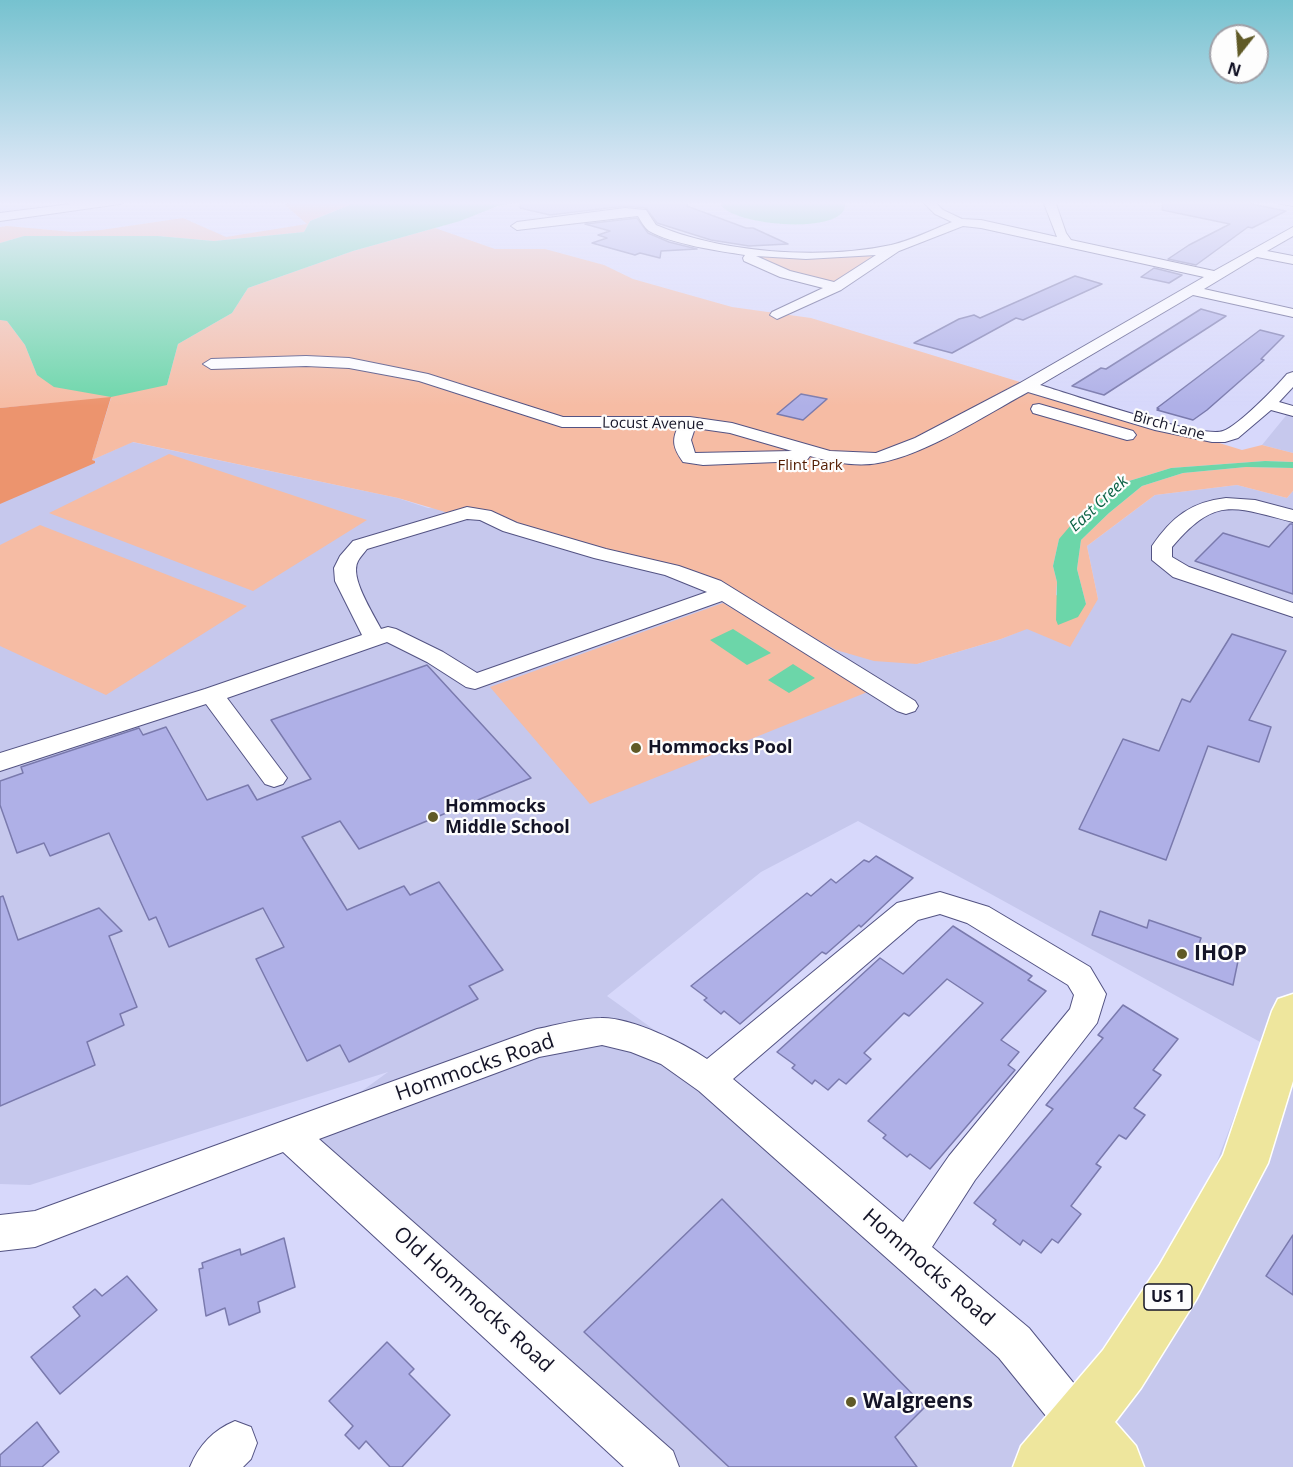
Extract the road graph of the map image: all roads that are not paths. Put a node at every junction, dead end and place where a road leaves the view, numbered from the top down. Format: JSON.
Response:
{"nodes":[{"id":1,"x":772,"y":269,"type":"edge"},
{"id":2,"x":863,"y":269,"type":"edge"},
{"id":3,"x":1186,"y":269,"type":"edge"},
{"id":4,"x":1227,"y":269,"type":"edge"},
{"id":5,"x":1216,"y":276,"type":"junction"},
{"id":6,"x":836,"y":288,"type":"junction"},
{"id":7,"x":1191,"y":290,"type":"junction"},
{"id":8,"x":1293,"y":314,"type":"edge"},
{"id":9,"x":777,"y":315,"type":"dead end"},
{"id":10,"x":211,"y":364,"type":"dead end"},
{"id":11,"x":1293,"y":377,"type":"edge"},
{"id":12,"x":1026,"y":386,"type":"junction"},
{"id":13,"x":1265,"y":404,"type":"junction"},
{"id":14,"x":1039,"y":409,"type":"dead end"},
{"id":15,"x":1115,"y":411,"type":"junction"},
{"id":16,"x":1293,"y":411,"type":"edge"},
{"id":17,"x":690,"y":422,"type":"junction"},
{"id":18,"x":1094,"y":425,"type":"junction"},
{"id":19,"x":1127,"y":435,"type":"dead end"},
{"id":20,"x":829,"y":456,"type":"junction"},
{"id":21,"x":1293,"y":516,"type":"edge"},
{"id":22,"x":725,"y":594,"type":"junction"},
{"id":23,"x":1293,"y":610,"type":"edge"},
{"id":24,"x":375,"y":639,"type":"junction"},
{"id":25,"x":212,"y":695,"type":"junction"},
{"id":26,"x":906,"y":706,"type":"dead end"},
{"id":27,"x":0,"y":762,"type":"edge"},
{"id":28,"x":274,"y":778,"type":"dead end"},
{"id":29,"x":1293,"y":1011,"type":"edge"},
{"id":30,"x":708,"y":1079,"type":"junction"},
{"id":31,"x":1282,"y":1090,"type":"edge"},
{"id":32,"x":288,"y":1134,"type":"junction"},
{"id":33,"x":0,"y":1233,"type":"edge"},
{"id":34,"x":907,"y":1250,"type":"junction"},
{"id":35,"x":1078,"y":1422,"type":"junction"},
{"id":36,"x":657,"y":1467,"type":"edge"},
{"id":37,"x":1042,"y":1467,"type":"edge"},
{"id":38,"x":1115,"y":1467,"type":"edge"}],
"edges":[{"from":1,"to":6,"type":"street"},
{"from":2,"to":6,"type":"street"},
{"from":3,"to":5,"type":"street"},
{"from":4,"to":5,"type":"street","name":"Locust Avenue"},
{"from":5,"to":7,"type":"street","name":"Locust Avenue"},
{"from":6,"to":9,"type":"street"},
{"from":7,"to":8,"type":"street"},
{"from":7,"to":12,"type":"street","name":"Locust Avenue"},
{"from":10,"to":17,"type":"street","name":"Locust Avenue"},
{"from":11,"to":13,"type":"street","name":"Birch Lane"},
{"from":12,"to":15,"type":"street","name":"Birch Lane"},
{"from":12,"to":20,"type":"street","name":"Locust Avenue"},
{"from":13,"to":15,"type":"street","name":"Birch Lane"},
{"from":13,"to":16,"type":"street"},
{"from":14,"to":18,"type":"street"},
{"from":15,"to":18,"type":"street"},
{"from":17,"to":20,"type":"street","name":"Locust Avenue"},
{"from":17,"to":20,"type":"street"},
{"from":18,"to":19,"type":"street"},
{"from":21,"to":23,"type":"street"},
{"from":22,"to":24,"type":"street"},
{"from":22,"to":24,"type":"street"},
{"from":22,"to":26,"type":"street"},
{"from":24,"to":25,"type":"street"},
{"from":25,"to":27,"type":"street"},
{"from":25,"to":28,"type":"street"},
{"from":29,"to":31,"type":"main road","number":"US 1"},
{"from":30,"to":32,"type":"street","name":"Hommocks Road"},
{"from":30,"to":34,"type":"street","name":"Hommocks Road"},
{"from":30,"to":34,"type":"street"},
{"from":31,"to":35,"type":"main road","number":"US 1"},
{"from":32,"to":33,"type":"street","name":"Hommocks Road"},
{"from":32,"to":36,"type":"street","name":"Old Hommocks Road"},
{"from":34,"to":35,"type":"street","name":"Hommocks Road"},
{"from":35,"to":37,"type":"main road","number":"US 1"},
{"from":35,"to":38,"type":"main road"}]}
